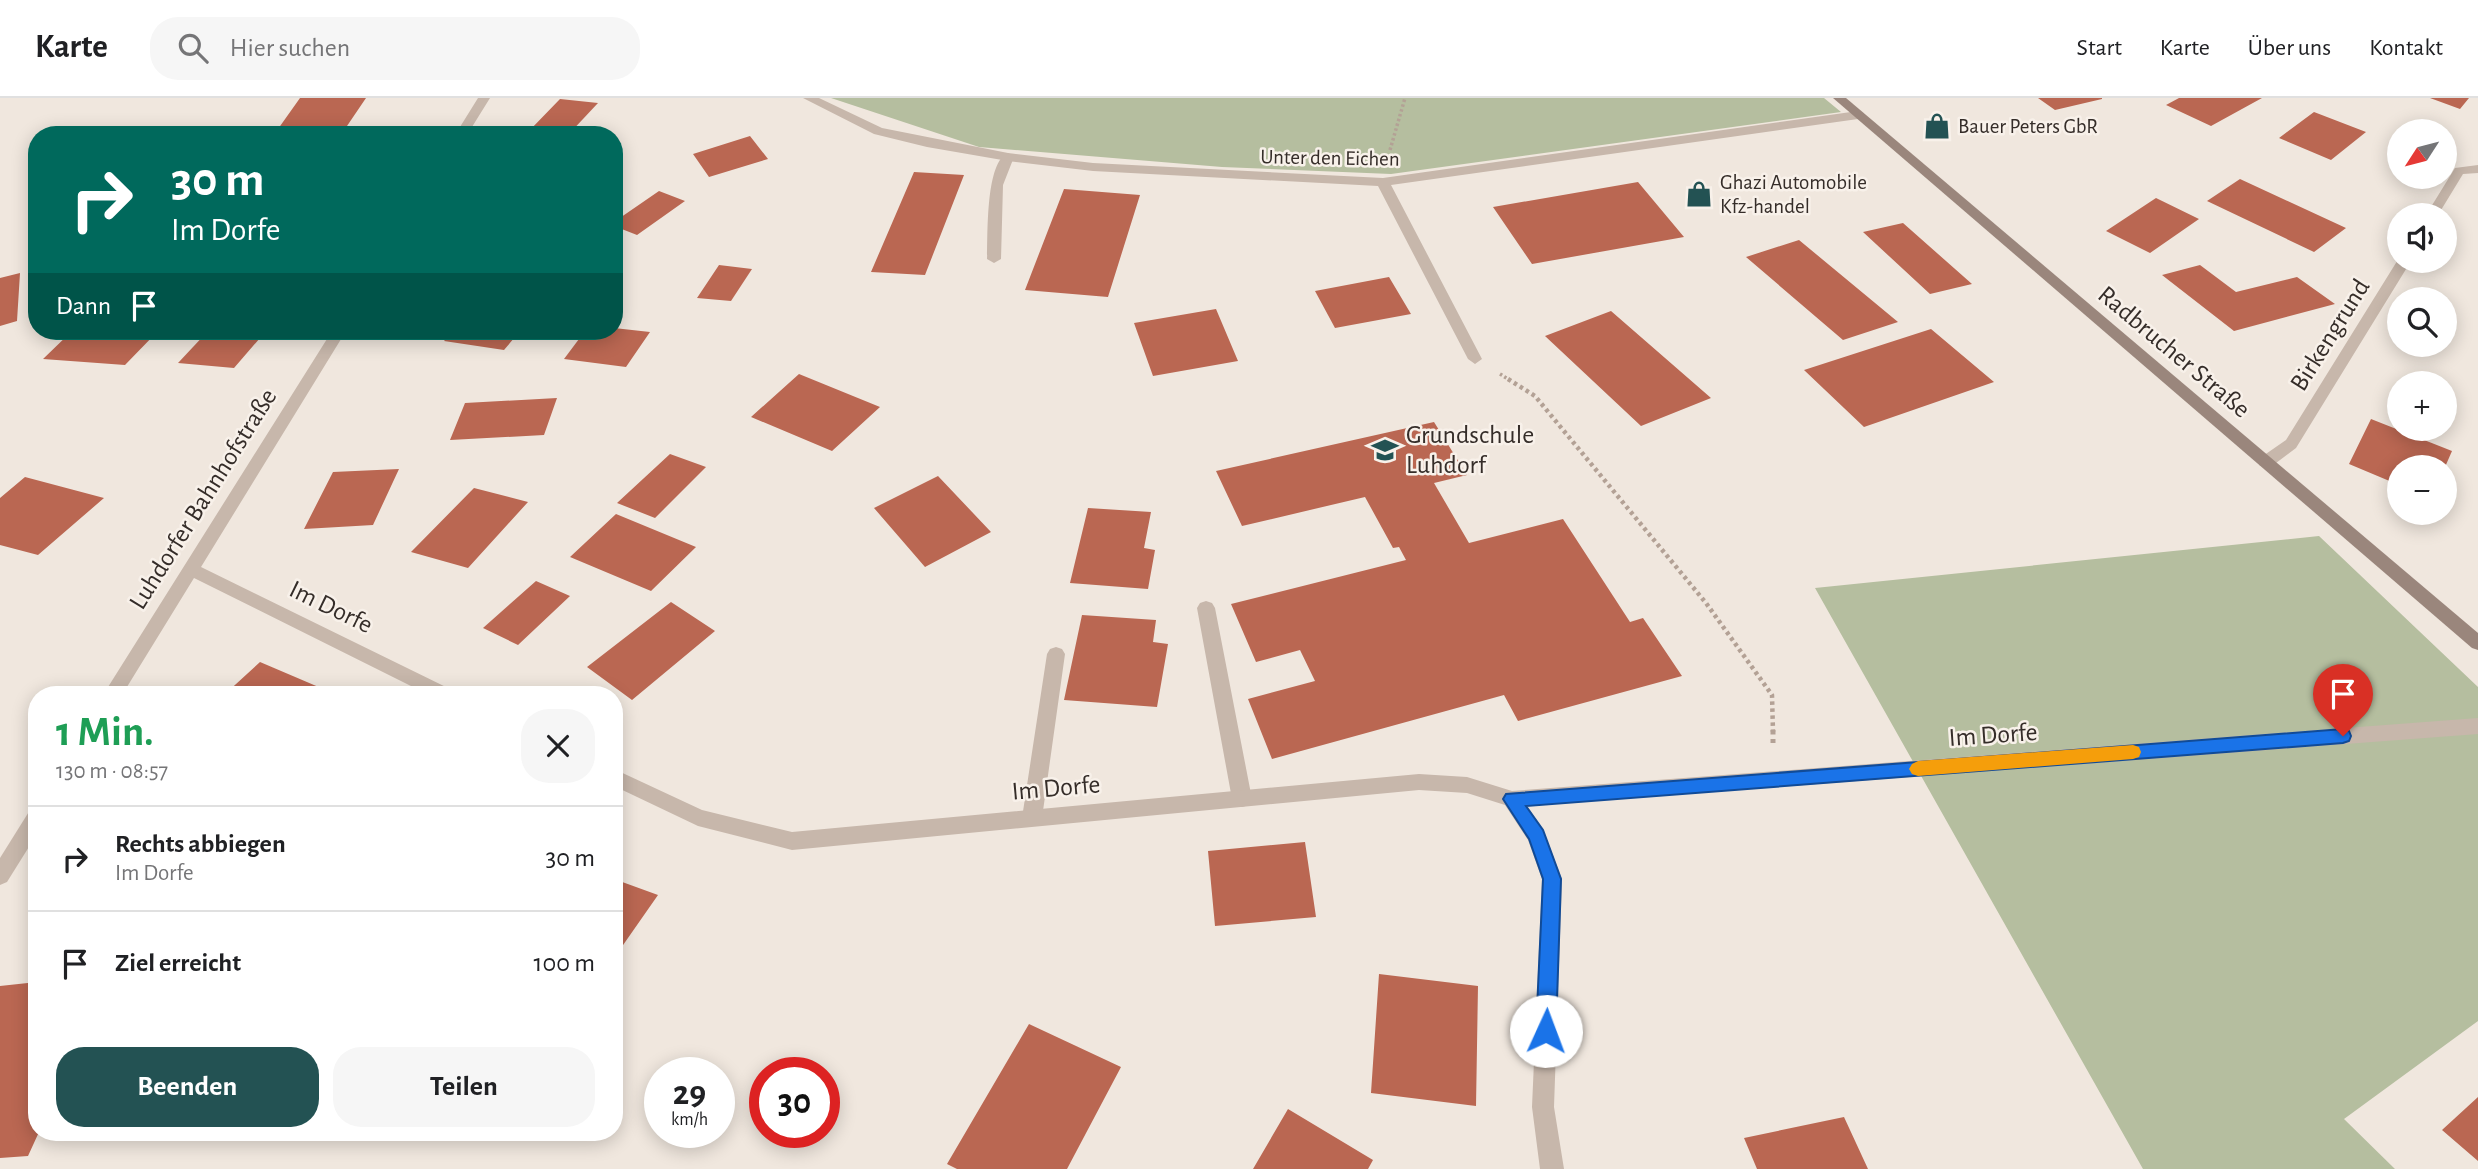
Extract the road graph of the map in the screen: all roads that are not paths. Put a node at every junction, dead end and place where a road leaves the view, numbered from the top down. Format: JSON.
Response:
{"nodes":[{"id":1,"x":484,"y":98,"type":"edge"},
{"id":2,"x":809,"y":98,"type":"edge"},
{"id":3,"x":1839,"y":98,"type":"edge"},
{"id":4,"x":1858,"y":115,"type":"junction"},
{"id":5,"x":467,"y":126,"type":"edge"},
{"id":6,"x":1008,"y":157,"type":"junction"},
{"id":7,"x":2478,"y":169,"type":"edge"},
{"id":8,"x":1382,"y":182,"type":"junction"},
{"id":9,"x":2439,"y":203,"type":"edge"},
{"id":10,"x":994,"y":259,"type":"dead end"},
{"id":11,"x":2397,"y":273,"type":"edge"},
{"id":12,"x":333,"y":340,"type":"edge"},
{"id":13,"x":1475,"y":359,"type":"road end"},
{"id":14,"x":2266,"y":462,"type":"junction"},
{"id":15,"x":190,"y":569,"type":"junction"},
{"id":16,"x":1206,"y":608,"type":"dead end"},
{"id":17,"x":2478,"y":643,"type":"edge"},
{"id":18,"x":1056,"y":654,"type":"dead end"},
{"id":19,"x":118,"y":686,"type":"edge"},
{"id":20,"x":428,"y":686,"type":"edge"},
{"id":21,"x":2478,"y":726,"type":"edge"},
{"id":22,"x":623,"y":781,"type":"edge"},
{"id":23,"x":1242,"y":799,"type":"junction"},
{"id":24,"x":1512,"y":799,"type":"junction"},
{"id":25,"x":1032,"y":818,"type":"junction"},
{"id":26,"x":28,"y":831,"type":"edge"},
{"id":27,"x":0,"y":876,"type":"edge"},
{"id":28,"x":1552,"y":1169,"type":"edge"}],
"edges":[{"from":1,"to":5,"type":"street"},
{"from":2,"to":6,"type":"street","name":"Unter den Eichen"},
{"from":3,"to":4,"type":"street","name":"Radbrucher Straße"},
{"from":4,"to":8,"type":"street","name":"Unter den Eichen"},
{"from":4,"to":14,"type":"street","name":"Radbrucher Straße"},
{"from":6,"to":8,"type":"street","name":"Unter den Eichen"},
{"from":6,"to":10,"type":"street"},
{"from":7,"to":9,"type":"street"},
{"from":8,"to":13,"type":"street"},
{"from":11,"to":14,"type":"street","name":"Birkengrund"},
{"from":12,"to":15,"type":"street","name":"Luhdorfer Bahnhofstraße"},
{"from":14,"to":17,"type":"street","name":"Radbrucher Straße"},
{"from":15,"to":19,"type":"street","name":"Luhdorfer Bahnhofstraße"},
{"from":15,"to":20,"type":"street","name":"Im Dorfe"},
{"from":16,"to":23,"type":"street"},
{"from":18,"to":25,"type":"street"},
{"from":21,"to":24,"type":"street","name":"Im Dorfe"},
{"from":22,"to":25,"type":"street","name":"Im Dorfe"},
{"from":23,"to":24,"type":"street","name":"Im Dorfe"},
{"from":23,"to":25,"type":"street","name":"Im Dorfe"},
{"from":24,"to":28,"type":"street"},
{"from":26,"to":27,"type":"street"}]}
